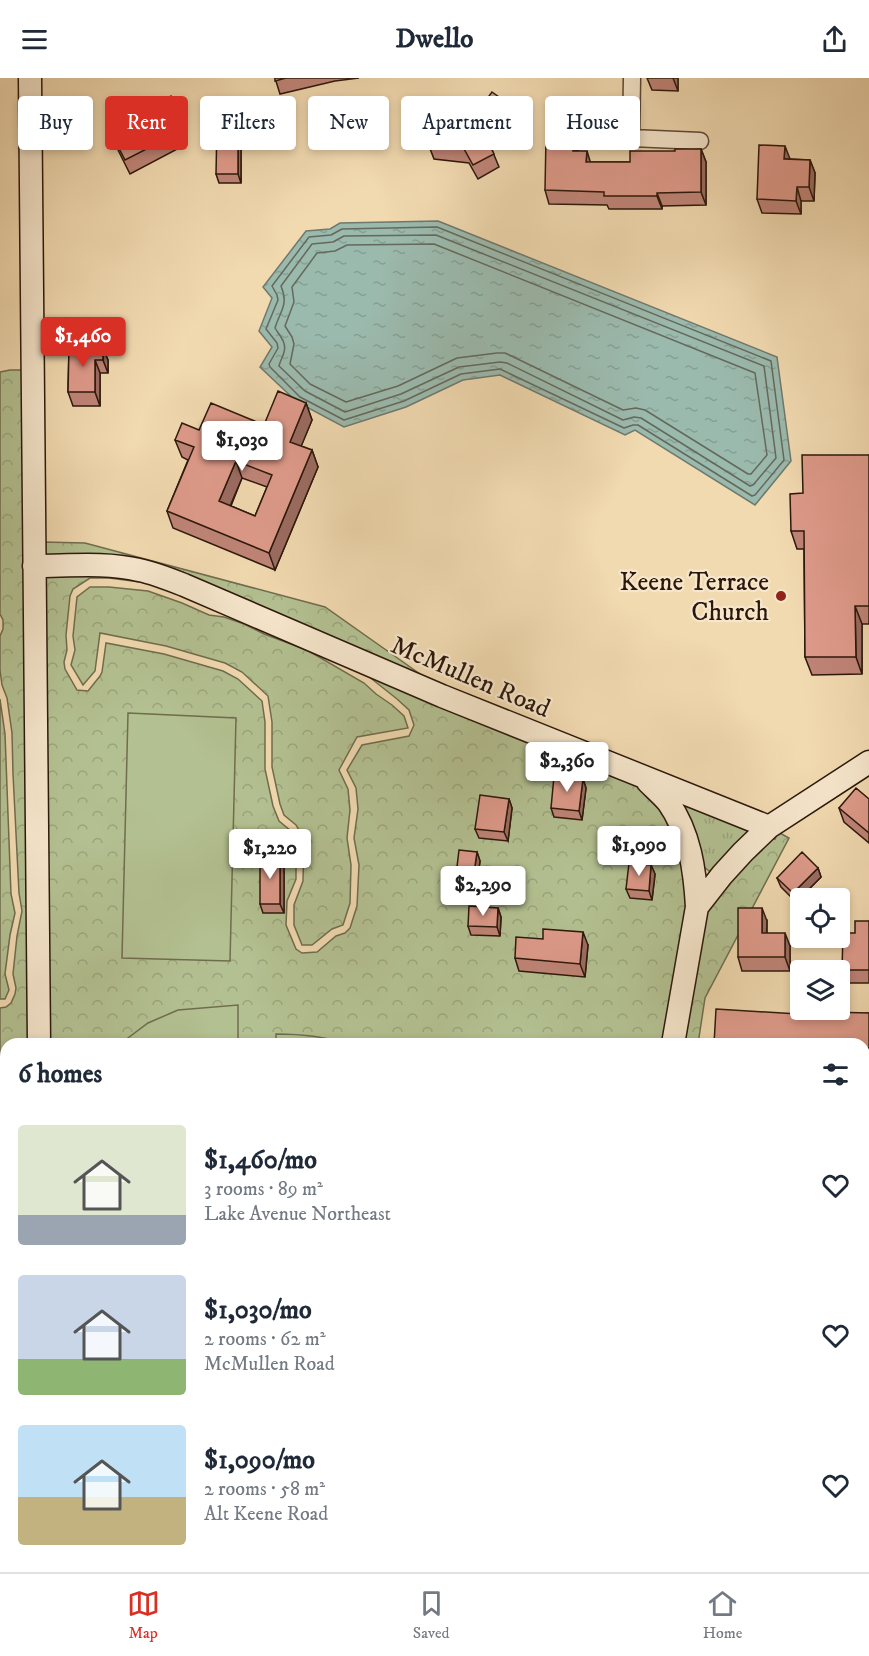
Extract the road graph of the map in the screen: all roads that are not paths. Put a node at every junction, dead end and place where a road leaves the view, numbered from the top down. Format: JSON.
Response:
{"nodes":[{"id":1,"x":30,"y":78,"type":"edge"},
{"id":2,"x":632,"y":78,"type":"edge"},
{"id":3,"x":632,"y":96,"type":"edge"},
{"id":4,"x":640,"y":138,"type":"edge"},
{"id":5,"x":700,"y":141,"type":"dead end"},
{"id":6,"x":34,"y":566,"type":"junction"},
{"id":7,"x":869,"y":762,"type":"edge"},
{"id":8,"x":643,"y":777,"type":"junction"},
{"id":9,"x":769,"y":827,"type":"junction"},
{"id":10,"x":697,"y":907,"type":"junction"},
{"id":11,"x":39,"y":1038,"type":"edge"},
{"id":12,"x":674,"y":1038,"type":"edge"}],
"edges":[{"from":1,"to":6,"type":"street"},
{"from":2,"to":3,"type":"street"},
{"from":4,"to":5,"type":"street"},
{"from":6,"to":8,"type":"street","name":"McMullen Road"},
{"from":6,"to":11,"type":"street"},
{"from":7,"to":9,"type":"street"},
{"from":8,"to":9,"type":"street","name":"McMullen Road"},
{"from":8,"to":10,"type":"street"},
{"from":9,"to":10,"type":"street"},
{"from":10,"to":12,"type":"street"}]}
